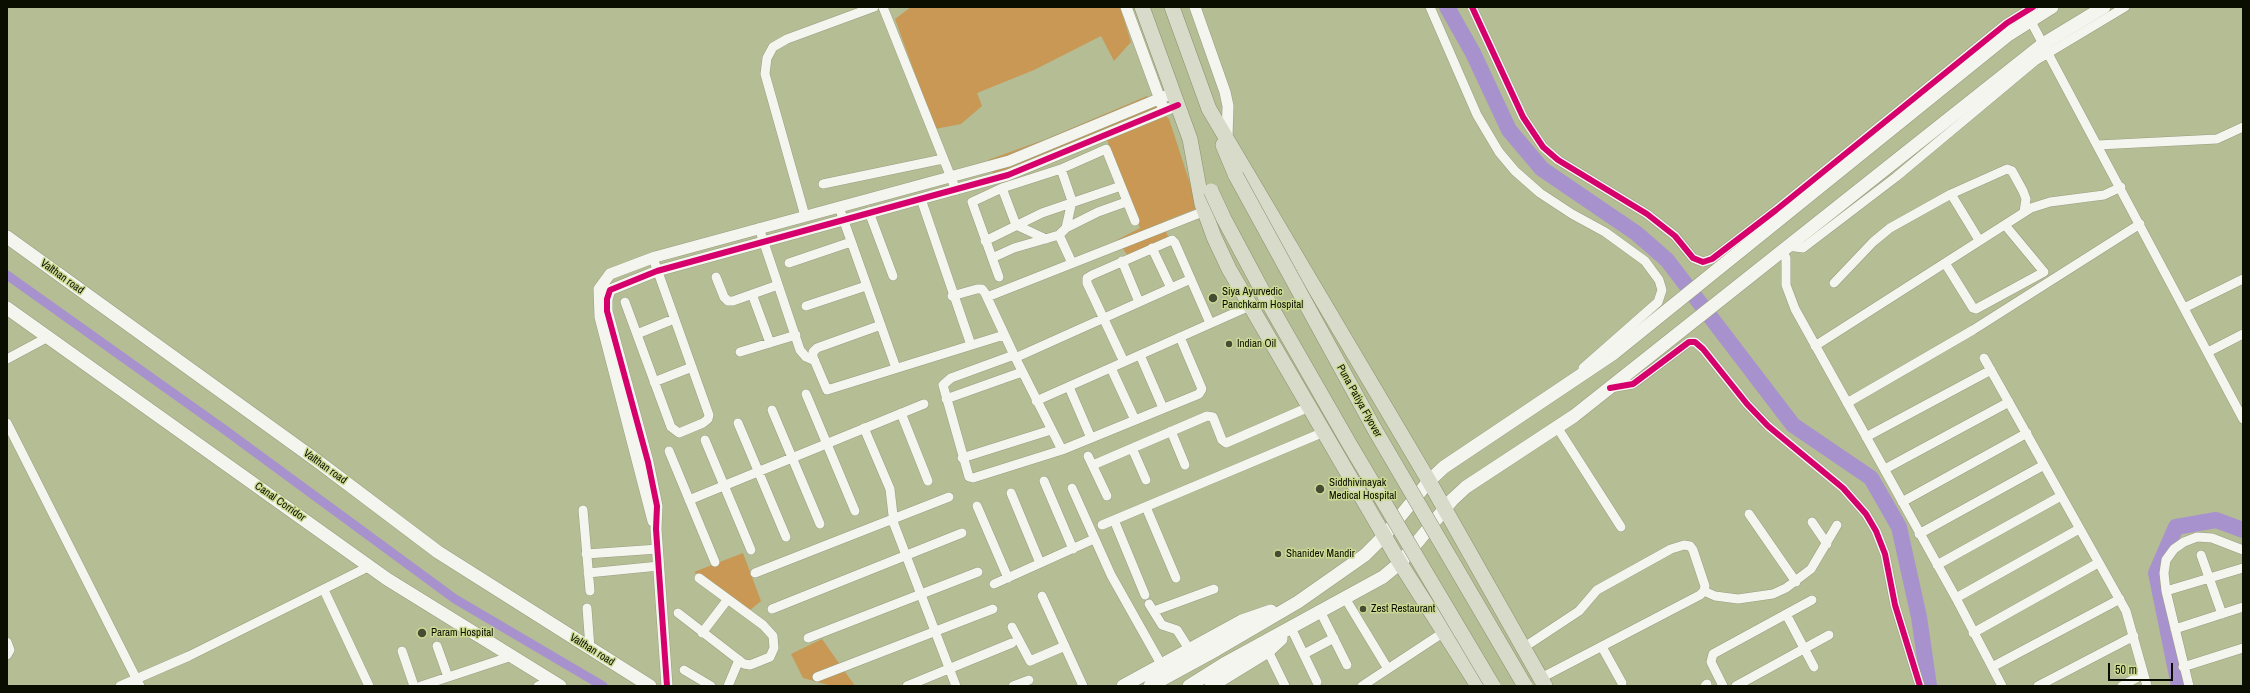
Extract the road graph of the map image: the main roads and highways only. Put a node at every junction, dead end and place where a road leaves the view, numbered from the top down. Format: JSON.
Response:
{"nodes":[{"id":1,"x":1142,"y":7,"type":"edge"},
{"id":2,"x":1172,"y":7,"type":"edge"},
{"id":3,"x":2052,"y":7,"type":"edge"},
{"id":4,"x":2104,"y":7,"type":"edge"},
{"id":5,"x":2030,"y":13,"type":"edge"},
{"id":6,"x":1209,"y":109,"type":"junction"},
{"id":7,"x":1190,"y":139,"type":"junction"},
{"id":8,"x":7,"y":238,"type":"edge"},
{"id":9,"x":7,"y":308,"type":"edge"},
{"id":10,"x":1429,"y":481,"type":"junction"},
{"id":11,"x":1445,"y":509,"type":"junction"},
{"id":12,"x":1384,"y":535,"type":"junction"},
{"id":13,"x":1400,"y":562,"type":"junction"},
{"id":14,"x":1298,"y":602,"type":"junction"},
{"id":15,"x":1304,"y":620,"type":"junction"},
{"id":16,"x":1543,"y":682,"type":"edge"},
{"id":17,"x":556,"y":684,"type":"edge"},
{"id":18,"x":650,"y":686,"type":"edge"},
{"id":19,"x":1124,"y":686,"type":"edge"},
{"id":20,"x":1150,"y":686,"type":"edge"},
{"id":21,"x":1189,"y":686,"type":"edge"},
{"id":22,"x":1212,"y":686,"type":"edge"},
{"id":23,"x":1478,"y":686,"type":"edge"},
{"id":24,"x":1493,"y":686,"type":"edge"},
{"id":25,"x":1525,"y":686,"type":"edge"}],
"edges":[{"from":1,"to":7,"type":"highway"},
{"from":2,"to":6,"type":"highway"},
{"from":3,"to":5,"type":"main road"},
{"from":4,"to":11,"type":"main road"},
{"from":5,"to":10,"type":"main road"},
{"from":6,"to":10,"type":"highway"},
{"from":6,"to":25,"type":"highway","name":"Puna Patiya Flyover","bridge":true},
{"from":7,"to":12,"type":"highway"},
{"from":7,"to":24,"type":"highway","bridge":true},
{"from":8,"to":18,"type":"main road","name":"Valthan road"},
{"from":9,"to":17,"type":"main road","name":"Canal Corridor"},
{"from":10,"to":11,"type":"highway"},
{"from":10,"to":12,"type":"main road"},
{"from":11,"to":13,"type":"main road"},
{"from":11,"to":16,"type":"highway"},
{"from":12,"to":13,"type":"highway"},
{"from":12,"to":14,"type":"main road"},
{"from":13,"to":15,"type":"main road"},
{"from":13,"to":23,"type":"highway"},
{"from":14,"to":19,"type":"main road"},
{"from":14,"to":20,"type":"main road"},
{"from":15,"to":21,"type":"main road"},
{"from":15,"to":22,"type":"main road"}]}
